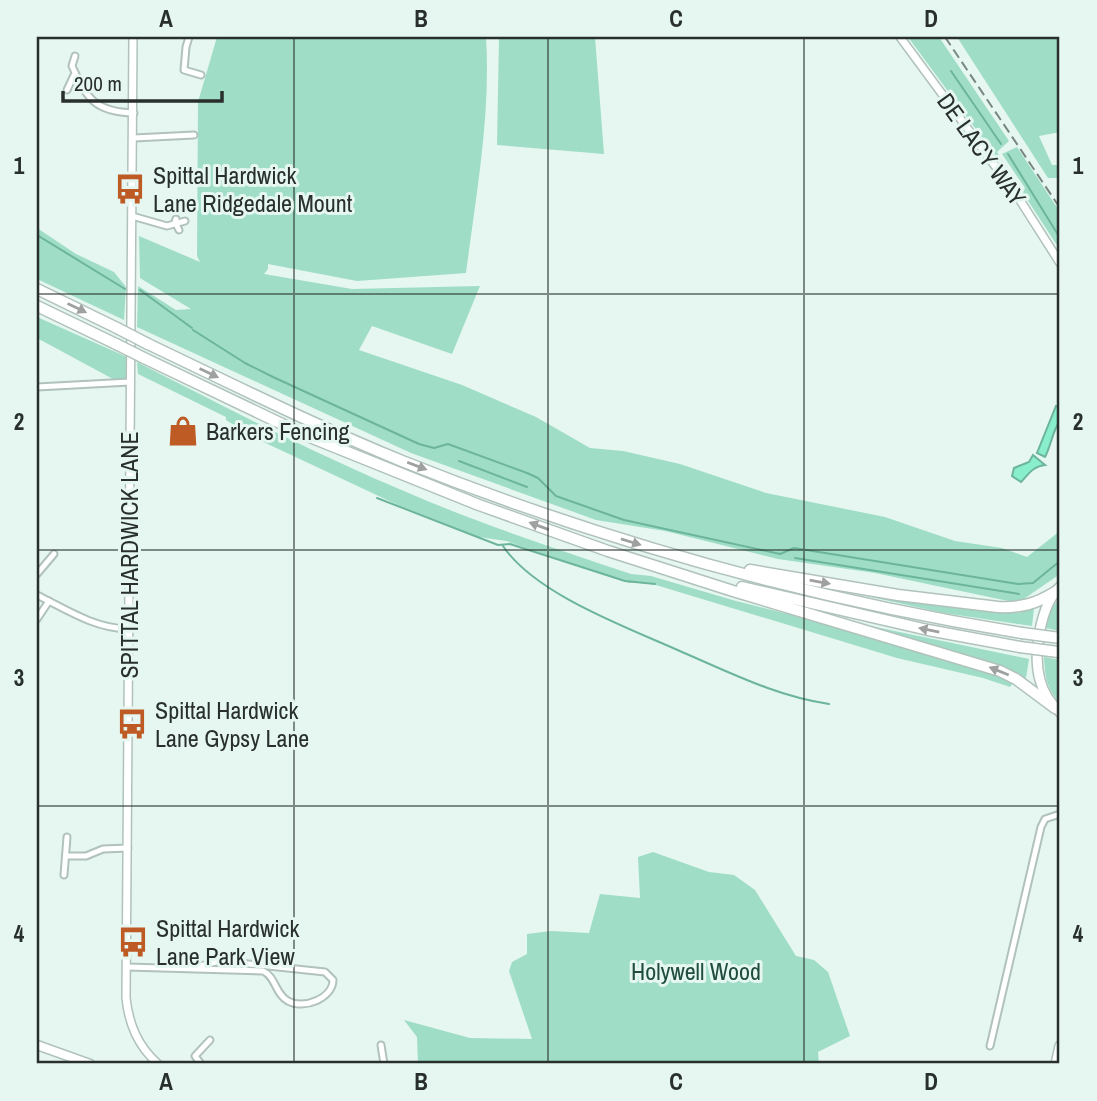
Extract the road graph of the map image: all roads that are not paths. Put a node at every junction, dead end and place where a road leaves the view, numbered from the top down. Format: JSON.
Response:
{"nodes":[{"id":1,"x":133,"y":37,"type":"edge"},
{"id":2,"x":190,"y":37,"type":"edge"},
{"id":3,"x":900,"y":37,"type":"edge"},
{"id":4,"x":75,"y":56,"type":"dead end"},
{"id":5,"x":75,"y":73,"type":"junction"},
{"id":6,"x":201,"y":75,"type":"dead end"},
{"id":7,"x":67,"y":90,"type":"dead end"},
{"id":8,"x":134,"y":113,"type":"junction"},
{"id":9,"x":194,"y":135,"type":"dead end"},
{"id":10,"x":134,"y":138,"type":"junction"},
{"id":11,"x":132,"y":216,"type":"junction"},
{"id":12,"x":185,"y":222,"type":"dead end"},
{"id":13,"x":1060,"y":263,"type":"edge"},
{"id":14,"x":37,"y":289,"type":"edge"},
{"id":15,"x":37,"y":306,"type":"edge"},
{"id":16,"x":130,"y":382,"type":"junction"},
{"id":17,"x":37,"y":387,"type":"edge"},
{"id":18,"x":680,"y":558,"type":"junction"},
{"id":19,"x":59,"y":564,"type":"dead end"},
{"id":20,"x":674,"y":570,"type":"junction"},
{"id":21,"x":37,"y":574,"type":"edge"},
{"id":22,"x":1058,"y":590,"type":"edge"},
{"id":23,"x":37,"y":594,"type":"edge"},
{"id":24,"x":49,"y":601,"type":"junction"},
{"id":25,"x":37,"y":619,"type":"edge"},
{"id":26,"x":128,"y":629,"type":"junction"},
{"id":27,"x":1060,"y":638,"type":"edge"},
{"id":28,"x":1059,"y":652,"type":"edge"},
{"id":29,"x":1058,"y":710,"type":"edge"},
{"id":30,"x":1060,"y":814,"type":"edge"},
{"id":31,"x":67,"y":837,"type":"dead end"},
{"id":32,"x":128,"y":848,"type":"junction"},
{"id":33,"x":66,"y":856,"type":"junction"},
{"id":34,"x":64,"y":874,"type":"dead end"},
{"id":35,"x":127,"y":967,"type":"junction"},
{"id":36,"x":192,"y":968,"type":"junction"},
{"id":37,"x":210,"y":1040,"type":"dead end"},
{"id":38,"x":381,"y":1045,"type":"dead end"},
{"id":39,"x":990,"y":1046,"type":"dead end"},
{"id":40,"x":1060,"y":1046,"type":"edge"},
{"id":41,"x":37,"y":1047,"type":"edge"},
{"id":42,"x":88,"y":1064,"type":"edge"},
{"id":43,"x":158,"y":1064,"type":"edge"},
{"id":44,"x":201,"y":1064,"type":"edge"},
{"id":45,"x":384,"y":1064,"type":"edge"},
{"id":46,"x":1056,"y":1064,"type":"edge"}],
"edges":[{"from":1,"to":8,"type":"street","name":"SPITTAL HARDWICK LANE"},
{"from":2,"to":6,"type":"street"},
{"from":3,"to":13,"type":"street","name":"DE LACY WAY"},
{"from":4,"to":5,"type":"street"},
{"from":5,"to":7,"type":"street"},
{"from":5,"to":8,"type":"street"},
{"from":8,"to":10,"type":"street","name":"SPITTAL HARDWICK LANE"},
{"from":9,"to":10,"type":"street"},
{"from":10,"to":11,"type":"street","name":"SPITTAL HARDWICK LANE"},
{"from":11,"to":12,"type":"street"},
{"from":11,"to":16,"type":"street","name":"SPITTAL HARDWICK LANE"},
{"from":14,"to":18,"type":"highway","one_way":true,"bridge":true},
{"from":20,"to":15,"type":"highway","one_way":true,"bridge":true},
{"from":16,"to":17,"type":"street"},
{"from":16,"to":26,"type":"street","name":"SPITTAL HARDWICK LANE"},
{"from":18,"to":22,"type":"highway","one_way":true},
{"from":18,"to":27,"type":"highway","bridge":true},
{"from":19,"to":21,"type":"street"},
{"from":28,"to":20,"type":"highway","one_way":true,"bridge":true},
{"from":29,"to":20,"type":"highway","one_way":true},
{"from":22,"to":29,"type":"main road"},
{"from":23,"to":24,"type":"street"},
{"from":24,"to":25,"type":"street"},
{"from":24,"to":26,"type":"street"},
{"from":26,"to":32,"type":"street","name":"SPITTAL HARDWICK LANE"},
{"from":30,"to":39,"type":"street"},
{"from":31,"to":33,"type":"street"},
{"from":32,"to":33,"type":"street"},
{"from":32,"to":35,"type":"street","name":"SPITTAL HARDWICK LANE"},
{"from":33,"to":34,"type":"street"},
{"from":35,"to":36,"type":"street"},
{"from":35,"to":43,"type":"street","name":"SPITTAL HARDWICK LANE"},
{"from":36,"to":36,"type":"street"},
{"from":37,"to":44,"type":"street"},
{"from":38,"to":45,"type":"street"},
{"from":40,"to":46,"type":"main road"},
{"from":41,"to":42,"type":"main road"}]}
